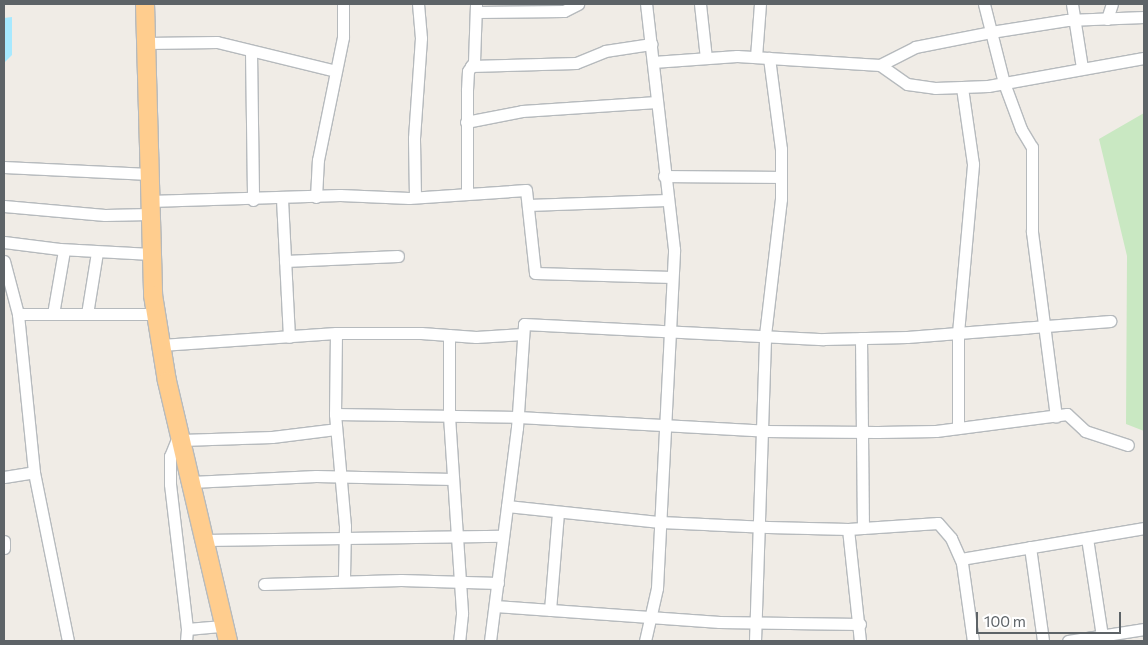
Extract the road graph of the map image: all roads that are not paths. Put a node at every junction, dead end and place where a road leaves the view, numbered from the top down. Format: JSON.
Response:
{"nodes":[{"id":1,"x":145,"y":4,"type":"edge"},
{"id":2,"x":344,"y":4,"type":"edge"},
{"id":3,"x":418,"y":4,"type":"edge"},
{"id":4,"x":578,"y":4,"type":"edge"},
{"id":5,"x":646,"y":4,"type":"edge"},
{"id":6,"x":700,"y":4,"type":"edge"},
{"id":7,"x":760,"y":4,"type":"edge"},
{"id":8,"x":984,"y":4,"type":"edge"},
{"id":9,"x":1072,"y":4,"type":"edge"},
{"id":10,"x":1112,"y":4,"type":"edge"},
{"id":11,"x":477,"y":8,"type":"edge"},
{"id":12,"x":1144,"y":17,"type":"edge"},
{"id":13,"x":1107,"y":19,"type":"junction"},
{"id":14,"x":1074,"y":20,"type":"junction"},
{"id":15,"x":992,"y":32,"type":"junction"},
{"id":16,"x":146,"y":43,"type":"junction"},
{"id":17,"x":652,"y":44,"type":"junction"},
{"id":18,"x":251,"y":51,"type":"junction"},
{"id":19,"x":756,"y":57,"type":"junction"},
{"id":20,"x":706,"y":58,"type":"junction"},
{"id":21,"x":769,"y":58,"type":"junction"},
{"id":22,"x":1144,"y":58,"type":"edge"},
{"id":23,"x":653,"y":62,"type":"junction"},
{"id":24,"x":880,"y":65,"type":"junction"},
{"id":25,"x":471,"y":66,"type":"junction"},
{"id":26,"x":1082,"y":68,"type":"junction"},
{"id":27,"x":336,"y":71,"type":"junction"},
{"id":28,"x":1004,"y":84,"type":"junction"},
{"id":29,"x":962,"y":88,"type":"junction"},
{"id":30,"x":657,"y":102,"type":"junction"},
{"id":31,"x":466,"y":122,"type":"junction"},
{"id":32,"x":4,"y":168,"type":"edge"},
{"id":33,"x":149,"y":174,"type":"junction"},
{"id":34,"x":664,"y":176,"type":"junction"},
{"id":35,"x":781,"y":176,"type":"junction"},
{"id":36,"x":467,"y":193,"type":"junction"},
{"id":37,"x":316,"y":197,"type":"junction"},
{"id":38,"x":415,"y":197,"type":"junction"},
{"id":39,"x":282,"y":199,"type":"junction"},
{"id":40,"x":253,"y":200,"type":"junction"},
{"id":41,"x":666,"y":200,"type":"junction"},
{"id":42,"x":528,"y":205,"type":"junction"},
{"id":43,"x":4,"y":206,"type":"edge"},
{"id":44,"x":149,"y":207,"type":"junction"},
{"id":45,"x":4,"y":242,"type":"edge"},
{"id":46,"x":64,"y":250,"type":"junction"},
{"id":47,"x":97,"y":252,"type":"junction"},
{"id":48,"x":151,"y":254,"type":"junction"},
{"id":49,"x":398,"y":256,"type":"dead end"},
{"id":50,"x":4,"y":261,"type":"edge"},
{"id":51,"x":285,"y":261,"type":"junction"},
{"id":52,"x":672,"y":277,"type":"junction"},
{"id":53,"x":18,"y":314,"type":"junction"},
{"id":54,"x":53,"y":314,"type":"junction"},
{"id":55,"x":87,"y":314,"type":"junction"},
{"id":56,"x":157,"y":314,"type":"junction"},
{"id":57,"x":1110,"y":321,"type":"dead end"},
{"id":58,"x":1044,"y":327,"type":"junction"},
{"id":59,"x":669,"y":329,"type":"junction"},
{"id":60,"x":336,"y":334,"type":"junction"},
{"id":61,"x":524,"y":334,"type":"junction"},
{"id":62,"x":958,"y":334,"type":"junction"},
{"id":63,"x":449,"y":335,"type":"junction"},
{"id":64,"x":765,"y":335,"type":"junction"},
{"id":65,"x":289,"y":336,"type":"junction"},
{"id":66,"x":861,"y":338,"type":"junction"},
{"id":67,"x":161,"y":345,"type":"junction"},
{"id":68,"x":335,"y":414,"type":"junction"},
{"id":69,"x":449,"y":416,"type":"junction"},
{"id":70,"x":518,"y":416,"type":"junction"},
{"id":71,"x":1056,"y":416,"type":"junction"},
{"id":72,"x":665,"y":423,"type":"junction"},
{"id":73,"x":958,"y":428,"type":"junction"},
{"id":74,"x":336,"y":429,"type":"junction"},
{"id":75,"x":760,"y":430,"type":"junction"},
{"id":76,"x":859,"y":432,"type":"junction"},
{"id":77,"x":180,"y":436,"type":"junction"},
{"id":78,"x":1128,"y":445,"type":"dead end"},
{"id":79,"x":34,"y":472,"type":"junction"},
{"id":80,"x":339,"y":476,"type":"junction"},
{"id":81,"x":4,"y":478,"type":"edge"},
{"id":82,"x":453,"y":478,"type":"junction"},
{"id":83,"x":191,"y":482,"type":"junction"},
{"id":84,"x":506,"y":506,"type":"junction"},
{"id":85,"x":558,"y":512,"type":"junction"},
{"id":86,"x":660,"y":522,"type":"junction"},
{"id":87,"x":757,"y":526,"type":"junction"},
{"id":88,"x":863,"y":528,"type":"junction"},
{"id":89,"x":1144,"y":528,"type":"edge"},
{"id":90,"x":848,"y":529,"type":"junction"},
{"id":91,"x":344,"y":536,"type":"junction"},
{"id":92,"x":503,"y":536,"type":"junction"},
{"id":93,"x":457,"y":538,"type":"junction"},
{"id":94,"x":1087,"y":538,"type":"junction"},
{"id":95,"x":204,"y":540,"type":"junction"},
{"id":96,"x":4,"y":541,"type":"edge"},
{"id":97,"x":1030,"y":547,"type":"junction"},
{"id":98,"x":4,"y":548,"type":"edge"},
{"id":99,"x":961,"y":559,"type":"junction"},
{"id":100,"x":344,"y":580,"type":"junction"},
{"id":101,"x":460,"y":582,"type":"junction"},
{"id":102,"x":498,"y":583,"type":"junction"},
{"id":103,"x":264,"y":584,"type":"dead end"},
{"id":104,"x":495,"y":606,"type":"junction"},
{"id":105,"x":550,"y":610,"type":"junction"},
{"id":106,"x":650,"y":618,"type":"junction"},
{"id":107,"x":754,"y":622,"type":"junction"},
{"id":108,"x":860,"y":624,"type":"junction"},
{"id":109,"x":1144,"y":629,"type":"edge"},
{"id":110,"x":226,"y":634,"type":"edge"},
{"id":111,"x":187,"y":635,"type":"edge"},
{"id":112,"x":1102,"y":636,"type":"junction"},
{"id":113,"x":68,"y":641,"type":"edge"},
{"id":114,"x":459,"y":641,"type":"edge"},
{"id":115,"x":490,"y":641,"type":"edge"},
{"id":116,"x":646,"y":641,"type":"edge"},
{"id":117,"x":755,"y":641,"type":"edge"},
{"id":118,"x":860,"y":641,"type":"edge"},
{"id":119,"x":973,"y":641,"type":"edge"},
{"id":120,"x":1043,"y":641,"type":"edge"},
{"id":121,"x":1068,"y":641,"type":"edge"}],
"edges":[{"from":1,"to":16,"type":"highway"},
{"from":2,"to":27,"type":"street"},
{"from":3,"to":38,"type":"street"},
{"from":4,"to":11,"type":"street"},
{"from":5,"to":17,"type":"street"},
{"from":6,"to":20,"type":"street"},
{"from":7,"to":19,"type":"street"},
{"from":8,"to":15,"type":"street"},
{"from":9,"to":14,"type":"street"},
{"from":10,"to":13,"type":"street"},
{"from":11,"to":25,"type":"street"},
{"from":12,"to":13,"type":"street"},
{"from":13,"to":14,"type":"street"},
{"from":14,"to":15,"type":"street"},
{"from":14,"to":26,"type":"street"},
{"from":15,"to":24,"type":"street"},
{"from":15,"to":28,"type":"street"},
{"from":16,"to":18,"type":"street"},
{"from":16,"to":33,"type":"highway"},
{"from":17,"to":23,"type":"street"},
{"from":17,"to":25,"type":"street"},
{"from":18,"to":27,"type":"street"},
{"from":18,"to":40,"type":"street"},
{"from":19,"to":20,"type":"street"},
{"from":19,"to":21,"type":"street"},
{"from":20,"to":23,"type":"street"},
{"from":21,"to":24,"type":"street"},
{"from":21,"to":35,"type":"street"},
{"from":22,"to":26,"type":"street"},
{"from":23,"to":30,"type":"street"},
{"from":24,"to":29,"type":"street"},
{"from":25,"to":31,"type":"street"},
{"from":26,"to":28,"type":"street"},
{"from":27,"to":37,"type":"street"},
{"from":28,"to":29,"type":"street"},
{"from":28,"to":58,"type":"street"},
{"from":29,"to":62,"type":"street"},
{"from":30,"to":31,"type":"street"},
{"from":30,"to":34,"type":"street"},
{"from":31,"to":36,"type":"street"},
{"from":32,"to":33,"type":"street"},
{"from":33,"to":44,"type":"highway"},
{"from":34,"to":35,"type":"street"},
{"from":34,"to":41,"type":"street"},
{"from":35,"to":64,"type":"street"},
{"from":36,"to":38,"type":"street"},
{"from":36,"to":42,"type":"street"},
{"from":37,"to":38,"type":"street"},
{"from":37,"to":39,"type":"street"},
{"from":39,"to":40,"type":"street"},
{"from":39,"to":51,"type":"street"},
{"from":40,"to":44,"type":"street"},
{"from":41,"to":42,"type":"street"},
{"from":41,"to":52,"type":"street"},
{"from":42,"to":52,"type":"street"},
{"from":43,"to":44,"type":"street"},
{"from":44,"to":48,"type":"highway"},
{"from":45,"to":46,"type":"street"},
{"from":46,"to":47,"type":"street"},
{"from":46,"to":54,"type":"street"},
{"from":47,"to":48,"type":"street"},
{"from":47,"to":55,"type":"street"},
{"from":48,"to":56,"type":"highway"},
{"from":49,"to":51,"type":"street"},
{"from":50,"to":53,"type":"street"},
{"from":51,"to":65,"type":"street"},
{"from":52,"to":59,"type":"street"},
{"from":53,"to":54,"type":"street"},
{"from":53,"to":79,"type":"street"},
{"from":54,"to":55,"type":"street"},
{"from":55,"to":56,"type":"street"},
{"from":56,"to":67,"type":"highway"},
{"from":57,"to":58,"type":"street"},
{"from":58,"to":62,"type":"street"},
{"from":58,"to":71,"type":"street"},
{"from":59,"to":61,"type":"street"},
{"from":59,"to":64,"type":"street"},
{"from":59,"to":72,"type":"street"},
{"from":60,"to":63,"type":"street"},
{"from":60,"to":65,"type":"street"},
{"from":60,"to":68,"type":"street"},
{"from":61,"to":63,"type":"street"},
{"from":61,"to":70,"type":"street"},
{"from":62,"to":66,"type":"street"},
{"from":62,"to":73,"type":"street"},
{"from":63,"to":69,"type":"street"},
{"from":64,"to":66,"type":"street"},
{"from":64,"to":75,"type":"street"},
{"from":65,"to":67,"type":"street"},
{"from":66,"to":76,"type":"street"},
{"from":67,"to":77,"type":"highway"},
{"from":68,"to":69,"type":"street"},
{"from":68,"to":74,"type":"street"},
{"from":69,"to":70,"type":"street"},
{"from":69,"to":82,"type":"street"},
{"from":70,"to":72,"type":"street"},
{"from":70,"to":84,"type":"street"},
{"from":71,"to":73,"type":"street"},
{"from":71,"to":78,"type":"street"},
{"from":72,"to":75,"type":"street"},
{"from":72,"to":86,"type":"street"},
{"from":73,"to":76,"type":"street"},
{"from":74,"to":77,"type":"street"},
{"from":74,"to":80,"type":"street"},
{"from":75,"to":76,"type":"street"},
{"from":75,"to":87,"type":"street"},
{"from":76,"to":88,"type":"street"},
{"from":77,"to":83,"type":"highway"},
{"from":77,"to":111,"type":"street"},
{"from":79,"to":81,"type":"street"},
{"from":79,"to":113,"type":"street"},
{"from":80,"to":82,"type":"street"},
{"from":80,"to":83,"type":"street"},
{"from":80,"to":91,"type":"street"},
{"from":82,"to":93,"type":"street"},
{"from":83,"to":95,"type":"highway"},
{"from":84,"to":85,"type":"street"},
{"from":84,"to":92,"type":"street"},
{"from":85,"to":86,"type":"street"},
{"from":85,"to":105,"type":"street"},
{"from":86,"to":87,"type":"street"},
{"from":86,"to":106,"type":"street"},
{"from":87,"to":90,"type":"street"},
{"from":87,"to":107,"type":"street"},
{"from":88,"to":90,"type":"street"},
{"from":88,"to":99,"type":"street"},
{"from":89,"to":94,"type":"street"},
{"from":90,"to":108,"type":"street"},
{"from":91,"to":93,"type":"street"},
{"from":91,"to":95,"type":"street"},
{"from":91,"to":100,"type":"street"},
{"from":92,"to":93,"type":"street"},
{"from":92,"to":102,"type":"street"},
{"from":93,"to":101,"type":"street"},
{"from":94,"to":97,"type":"street"},
{"from":94,"to":112,"type":"street"},
{"from":95,"to":110,"type":"highway"},
{"from":96,"to":98,"type":"street"},
{"from":97,"to":99,"type":"street"},
{"from":97,"to":120,"type":"street"},
{"from":99,"to":119,"type":"street"},
{"from":100,"to":101,"type":"street"},
{"from":100,"to":103,"type":"street"},
{"from":101,"to":102,"type":"street"},
{"from":101,"to":114,"type":"street"},
{"from":102,"to":104,"type":"street"},
{"from":104,"to":105,"type":"street"},
{"from":104,"to":115,"type":"street"},
{"from":105,"to":106,"type":"street"},
{"from":106,"to":107,"type":"street"},
{"from":106,"to":116,"type":"street"},
{"from":107,"to":108,"type":"street"},
{"from":107,"to":117,"type":"street"},
{"from":108,"to":118,"type":"street"},
{"from":109,"to":112,"type":"street"},
{"from":110,"to":111,"type":"street"},
{"from":112,"to":121,"type":"street"}]}
